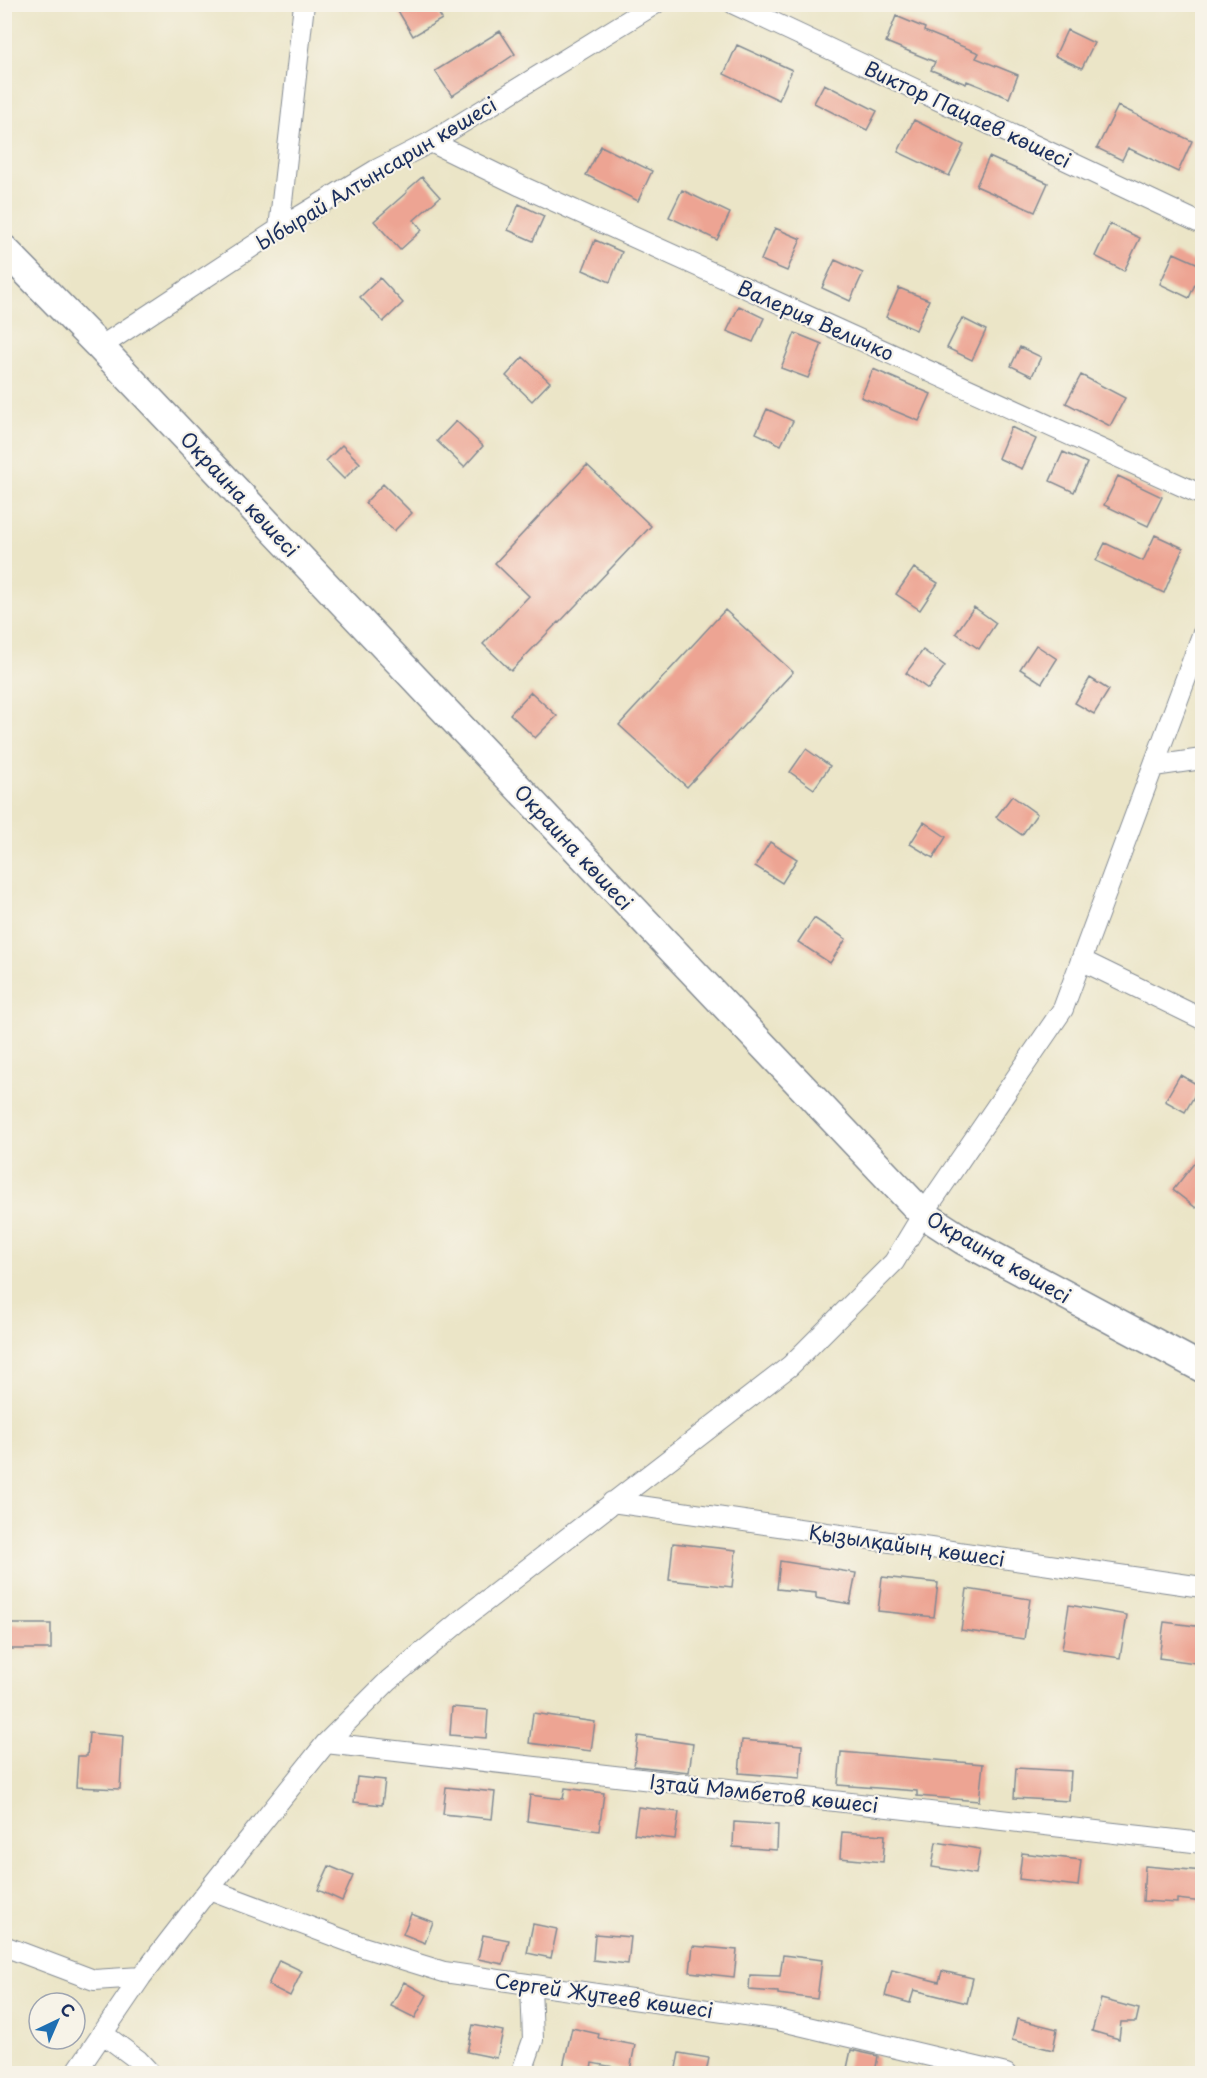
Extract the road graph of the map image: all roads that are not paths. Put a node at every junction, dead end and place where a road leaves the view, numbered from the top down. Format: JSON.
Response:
{"nodes":[{"id":1,"x":304,"y":4,"type":"edge"},
{"id":2,"x":655,"y":4,"type":"edge"},
{"id":3,"x":734,"y":4,"type":"edge"},
{"id":4,"x":431,"y":142,"type":"junction"},
{"id":5,"x":1203,"y":224,"type":"edge"},
{"id":6,"x":279,"y":229,"type":"junction"},
{"id":7,"x":4,"y":249,"type":"edge"},
{"id":8,"x":100,"y":347,"type":"junction"},
{"id":9,"x":1203,"y":495,"type":"edge"},
{"id":10,"x":1203,"y":635,"type":"edge"},
{"id":11,"x":1203,"y":759,"type":"edge"},
{"id":12,"x":1154,"y":766,"type":"junction"},
{"id":13,"x":1081,"y":960,"type":"junction"},
{"id":14,"x":1203,"y":1019,"type":"edge"},
{"id":15,"x":923,"y":1214,"type":"junction"},
{"id":16,"x":1203,"y":1368,"type":"edge"},
{"id":17,"x":612,"y":1502,"type":"junction"},
{"id":18,"x":1203,"y":1587,"type":"edge"},
{"id":19,"x":326,"y":1743,"type":"junction"},
{"id":20,"x":1203,"y":1843,"type":"edge"},
{"id":21,"x":209,"y":1889,"type":"junction"},
{"id":22,"x":4,"y":1946,"type":"edge"},
{"id":23,"x":141,"y":1977,"type":"junction"},
{"id":24,"x":531,"y":1985,"type":"junction"},
{"id":25,"x":102,"y":2032,"type":"junction"},
{"id":26,"x":75,"y":2073,"type":"edge"},
{"id":27,"x":151,"y":2073,"type":"edge"},
{"id":28,"x":521,"y":2073,"type":"edge"},
{"id":29,"x":1006,"y":2073,"type":"edge"}],
"edges":[{"from":1,"to":6,"type":"street"},
{"from":2,"to":4,"type":"street","name":"Ыбырай Алтынсарин көшесі"},
{"from":3,"to":5,"type":"street","name":"Виктор Пацаев көшесі"},
{"from":4,"to":6,"type":"street","name":"Ыбырай Алтынсарин көшесі"},
{"from":4,"to":9,"type":"street","name":"Валерия Величко"},
{"from":6,"to":8,"type":"street","name":"Ыбырай Алтынсарин көшесі"},
{"from":7,"to":8,"type":"street","name":"Окраина көшесі"},
{"from":8,"to":15,"type":"street","name":"Окраина көшесі"},
{"from":10,"to":12,"type":"street"},
{"from":11,"to":12,"type":"street"},
{"from":12,"to":13,"type":"street"},
{"from":13,"to":14,"type":"street"},
{"from":13,"to":15,"type":"street"},
{"from":15,"to":16,"type":"street","name":"Окраина көшесі"},
{"from":15,"to":17,"type":"street"},
{"from":17,"to":18,"type":"street","name":"Қызылқайың көшесі"},
{"from":17,"to":19,"type":"street"},
{"from":19,"to":20,"type":"street","name":"Ізтай Мәмбетов көшесі"},
{"from":19,"to":21,"type":"street"},
{"from":21,"to":23,"type":"street"},
{"from":21,"to":24,"type":"street","name":"Сергей Жутеев көшесі"},
{"from":22,"to":23,"type":"street"},
{"from":23,"to":25,"type":"street"},
{"from":24,"to":28,"type":"street"},
{"from":24,"to":29,"type":"street","name":"Сергей Жутеев көшесі"},
{"from":25,"to":26,"type":"street"},
{"from":25,"to":27,"type":"street"}]}
